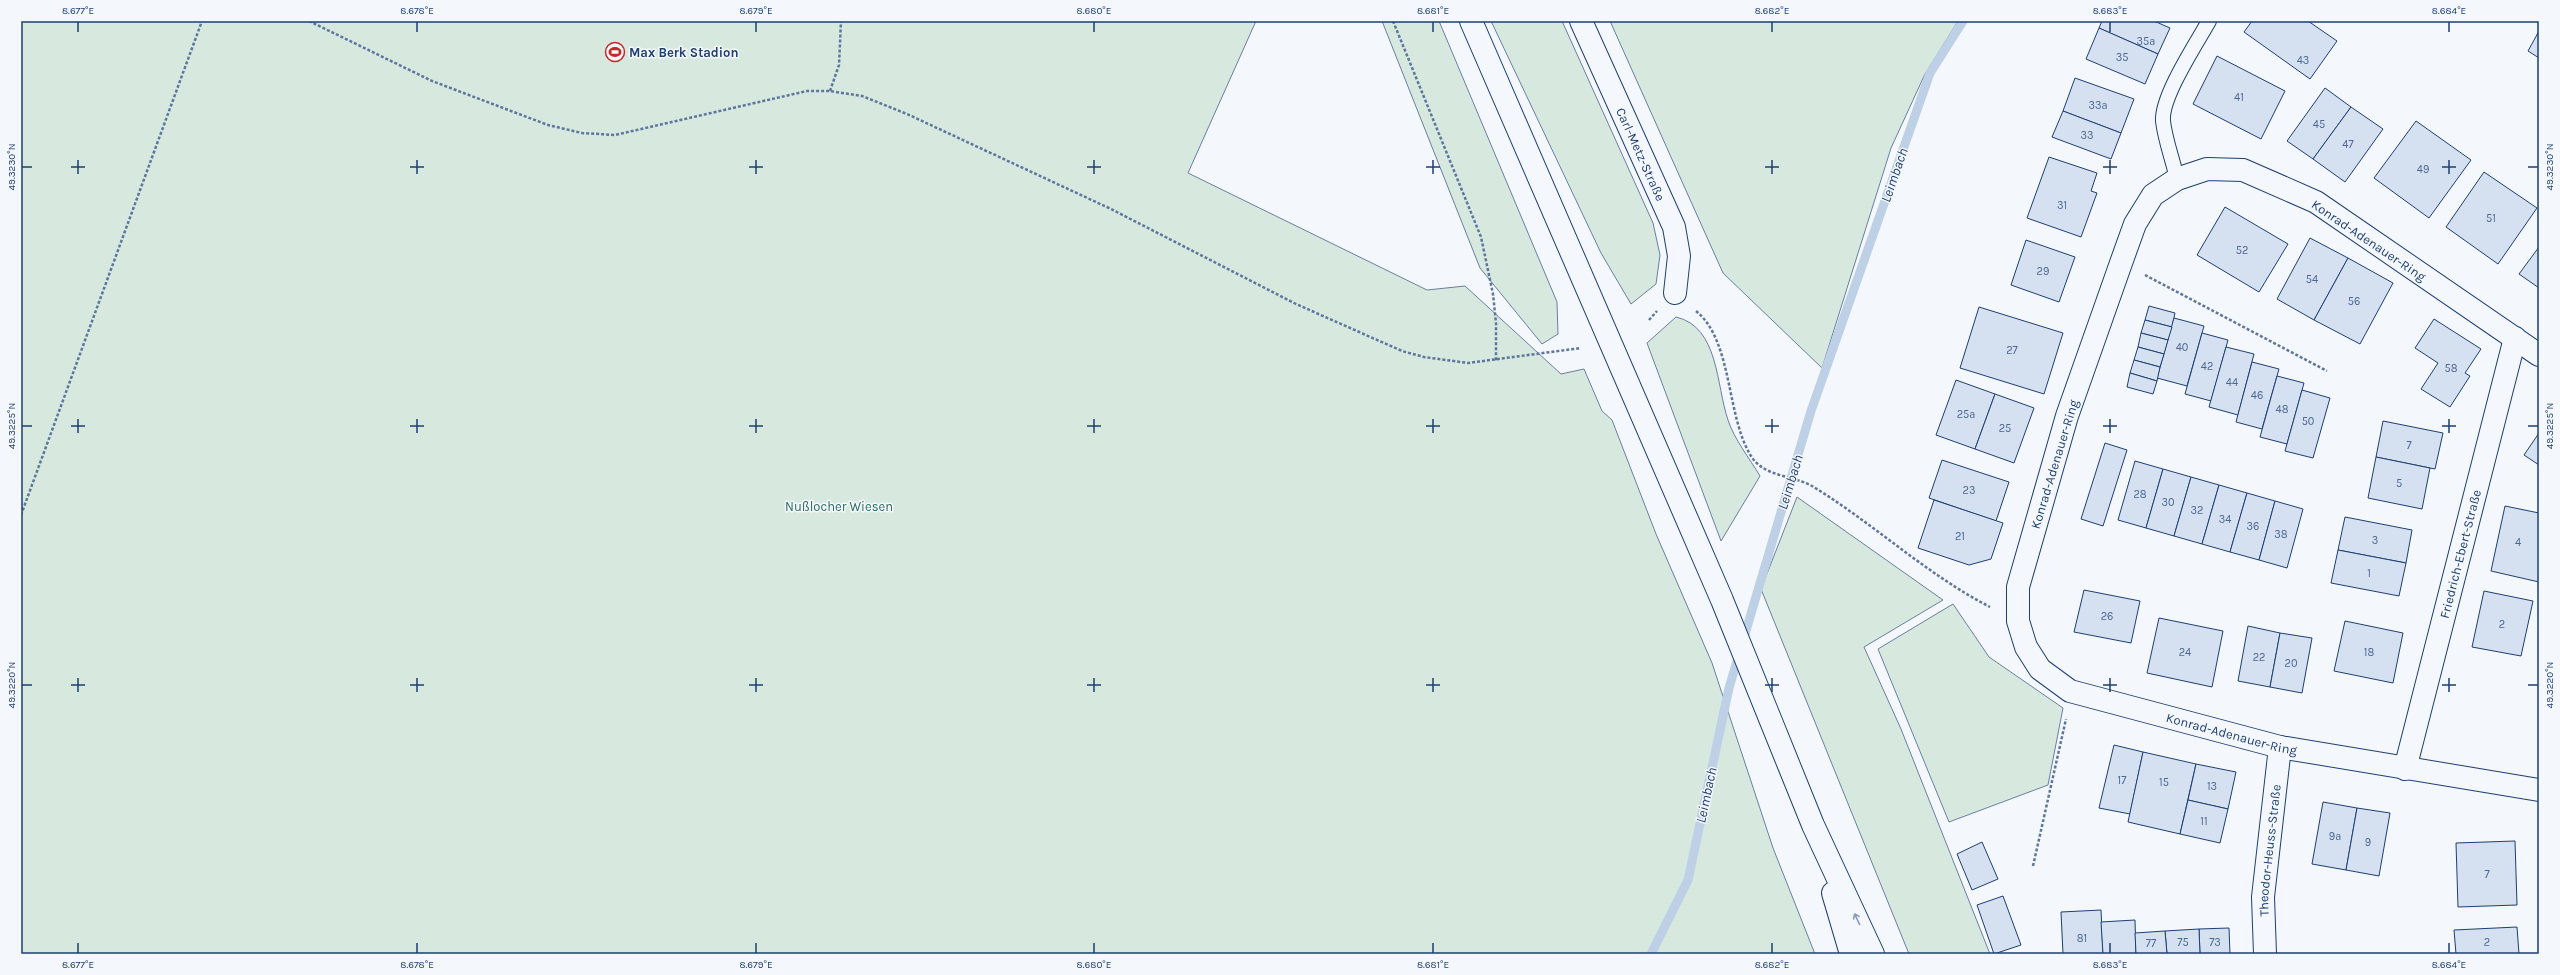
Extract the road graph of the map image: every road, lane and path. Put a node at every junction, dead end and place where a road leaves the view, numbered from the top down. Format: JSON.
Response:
{"nodes":[{"id":1,"x":202,"y":21,"type":"edge"},
{"id":2,"x":309,"y":21,"type":"edge"},
{"id":3,"x":841,"y":21,"type":"edge"},
{"id":4,"x":1393,"y":21,"type":"edge"},
{"id":5,"x":1472,"y":21,"type":"edge"},
{"id":6,"x":1581,"y":21,"type":"edge"},
{"id":7,"x":2209,"y":21,"type":"edge"},
{"id":8,"x":830,"y":91,"type":"junction"},
{"id":9,"x":2177,"y":179,"type":"junction"},
{"id":10,"x":2121,"y":263,"type":"junction"},
{"id":11,"x":1675,"y":293,"type":"joint"},
{"id":12,"x":2515,"y":338,"type":"junction"},
{"id":13,"x":1581,"y":348,"type":"dead end"},
{"id":14,"x":2539,"y":354,"type":"edge"},
{"id":15,"x":1496,"y":360,"type":"junction"},
{"id":16,"x":2327,"y":371,"type":"dead end"},
{"id":17,"x":21,"y":515,"type":"edge"},
{"id":18,"x":1962,"y":591,"type":"dead end"},
{"id":19,"x":2070,"y":691,"type":"junction"},
{"id":20,"x":2280,"y":747,"type":"junction"},
{"id":21,"x":2405,"y":769,"type":"junction"},
{"id":22,"x":2539,"y":790,"type":"edge"},
{"id":23,"x":1813,"y":825,"type":"junction"},
{"id":24,"x":2033,"y":866,"type":"dead end"},
{"id":25,"x":1851,"y":954,"type":"edge"},
{"id":26,"x":1873,"y":954,"type":"edge"},
{"id":27,"x":2265,"y":954,"type":"edge"}],
"edges":[{"from":1,"to":17,"type":"path"},
{"from":2,"to":8,"type":"path"},
{"from":3,"to":8,"type":"path"},
{"from":4,"to":15,"type":"path"},
{"from":5,"to":23,"type":"main road"},
{"from":6,"to":11,"type":"main road","name":"Carl-Metz-Straße"},
{"from":7,"to":9,"type":"lane"},
{"from":8,"to":15,"type":"path"},
{"from":9,"to":10,"type":"main road","name":"Konrad-Adenauer-Ring"},
{"from":9,"to":12,"type":"main road","name":"Konrad-Adenauer-Ring"},
{"from":10,"to":16,"type":"path"},
{"from":10,"to":19,"type":"main road","name":"Konrad-Adenauer-Ring"},
{"from":11,"to":18,"type":"path"},
{"from":12,"to":14,"type":"main road","name":"Konrad-Adenauer-Ring"},
{"from":12,"to":21,"type":"main road","name":"Friedrich-Ebert-Straße"},
{"from":13,"to":15,"type":"path"},
{"from":19,"to":20,"type":"main road","name":"Konrad-Adenauer-Ring"},
{"from":19,"to":24,"type":"path"},
{"from":20,"to":21,"type":"main road","name":"Konrad-Adenauer-Ring"},
{"from":20,"to":27,"type":"main road","name":"Theodor-Heuss-Straße"},
{"from":21,"to":22,"type":"main road","name":"Konrad-Adenauer-Ring"},
{"from":23,"to":25,"type":"main road"},
{"from":26,"to":23,"type":"main road","one_way":true}]}
